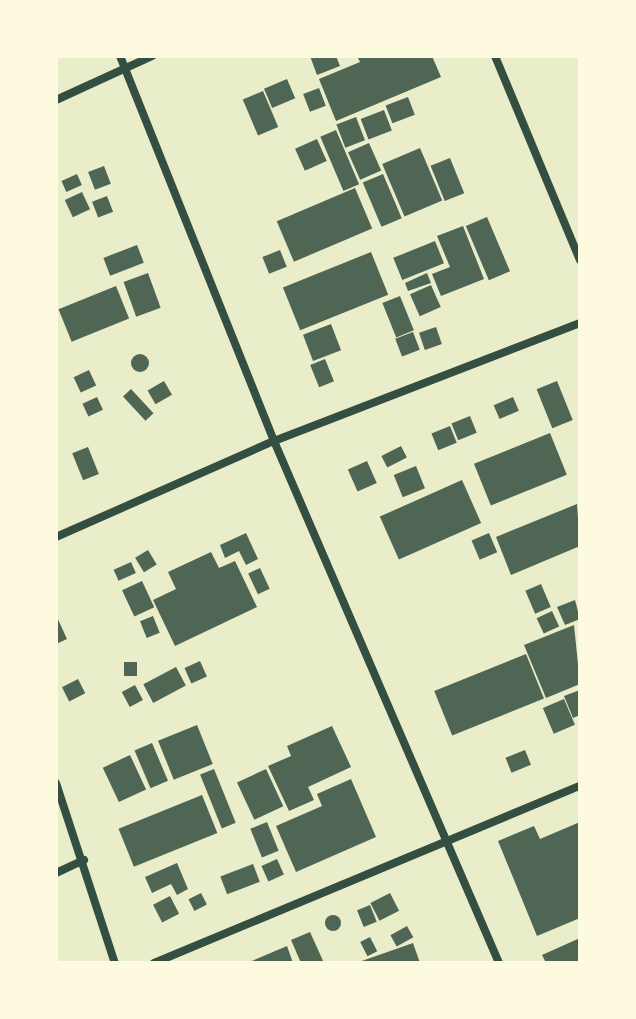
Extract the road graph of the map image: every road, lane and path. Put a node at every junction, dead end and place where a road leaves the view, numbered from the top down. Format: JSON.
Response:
{"nodes":[{"id":1,"x":120,"y":56,"type":"edge"},
{"id":2,"x":152,"y":56,"type":"edge"},
{"id":3,"x":495,"y":56,"type":"edge"},
{"id":4,"x":125,"y":67,"type":"junction"},
{"id":5,"x":56,"y":100,"type":"edge"},
{"id":6,"x":580,"y":260,"type":"edge"},
{"id":7,"x":580,"y":323,"type":"edge"},
{"id":8,"x":274,"y":441,"type":"junction"},
{"id":9,"x":56,"y":537,"type":"edge"},
{"id":10,"x":56,"y":783,"type":"edge"},
{"id":11,"x":580,"y":786,"type":"edge"},
{"id":12,"x":448,"y":842,"type":"junction"},
{"id":13,"x":84,"y":860,"type":"junction"},
{"id":14,"x":56,"y":873,"type":"edge"},
{"id":15,"x":115,"y":963,"type":"edge"},
{"id":16,"x":154,"y":963,"type":"edge"},
{"id":17,"x":499,"y":963,"type":"edge"}],
"edges":[{"from":1,"to":4,"type":"street"},
{"from":2,"to":4,"type":"street"},
{"from":3,"to":6,"type":"street"},
{"from":4,"to":5,"type":"street"},
{"from":4,"to":8,"type":"street"},
{"from":7,"to":8,"type":"street"},
{"from":8,"to":9,"type":"street"},
{"from":8,"to":12,"type":"street"},
{"from":10,"to":13,"type":"street"},
{"from":11,"to":12,"type":"street"},
{"from":12,"to":16,"type":"street"},
{"from":12,"to":17,"type":"street"},
{"from":13,"to":14,"type":"street"},
{"from":13,"to":15,"type":"street"}]}
